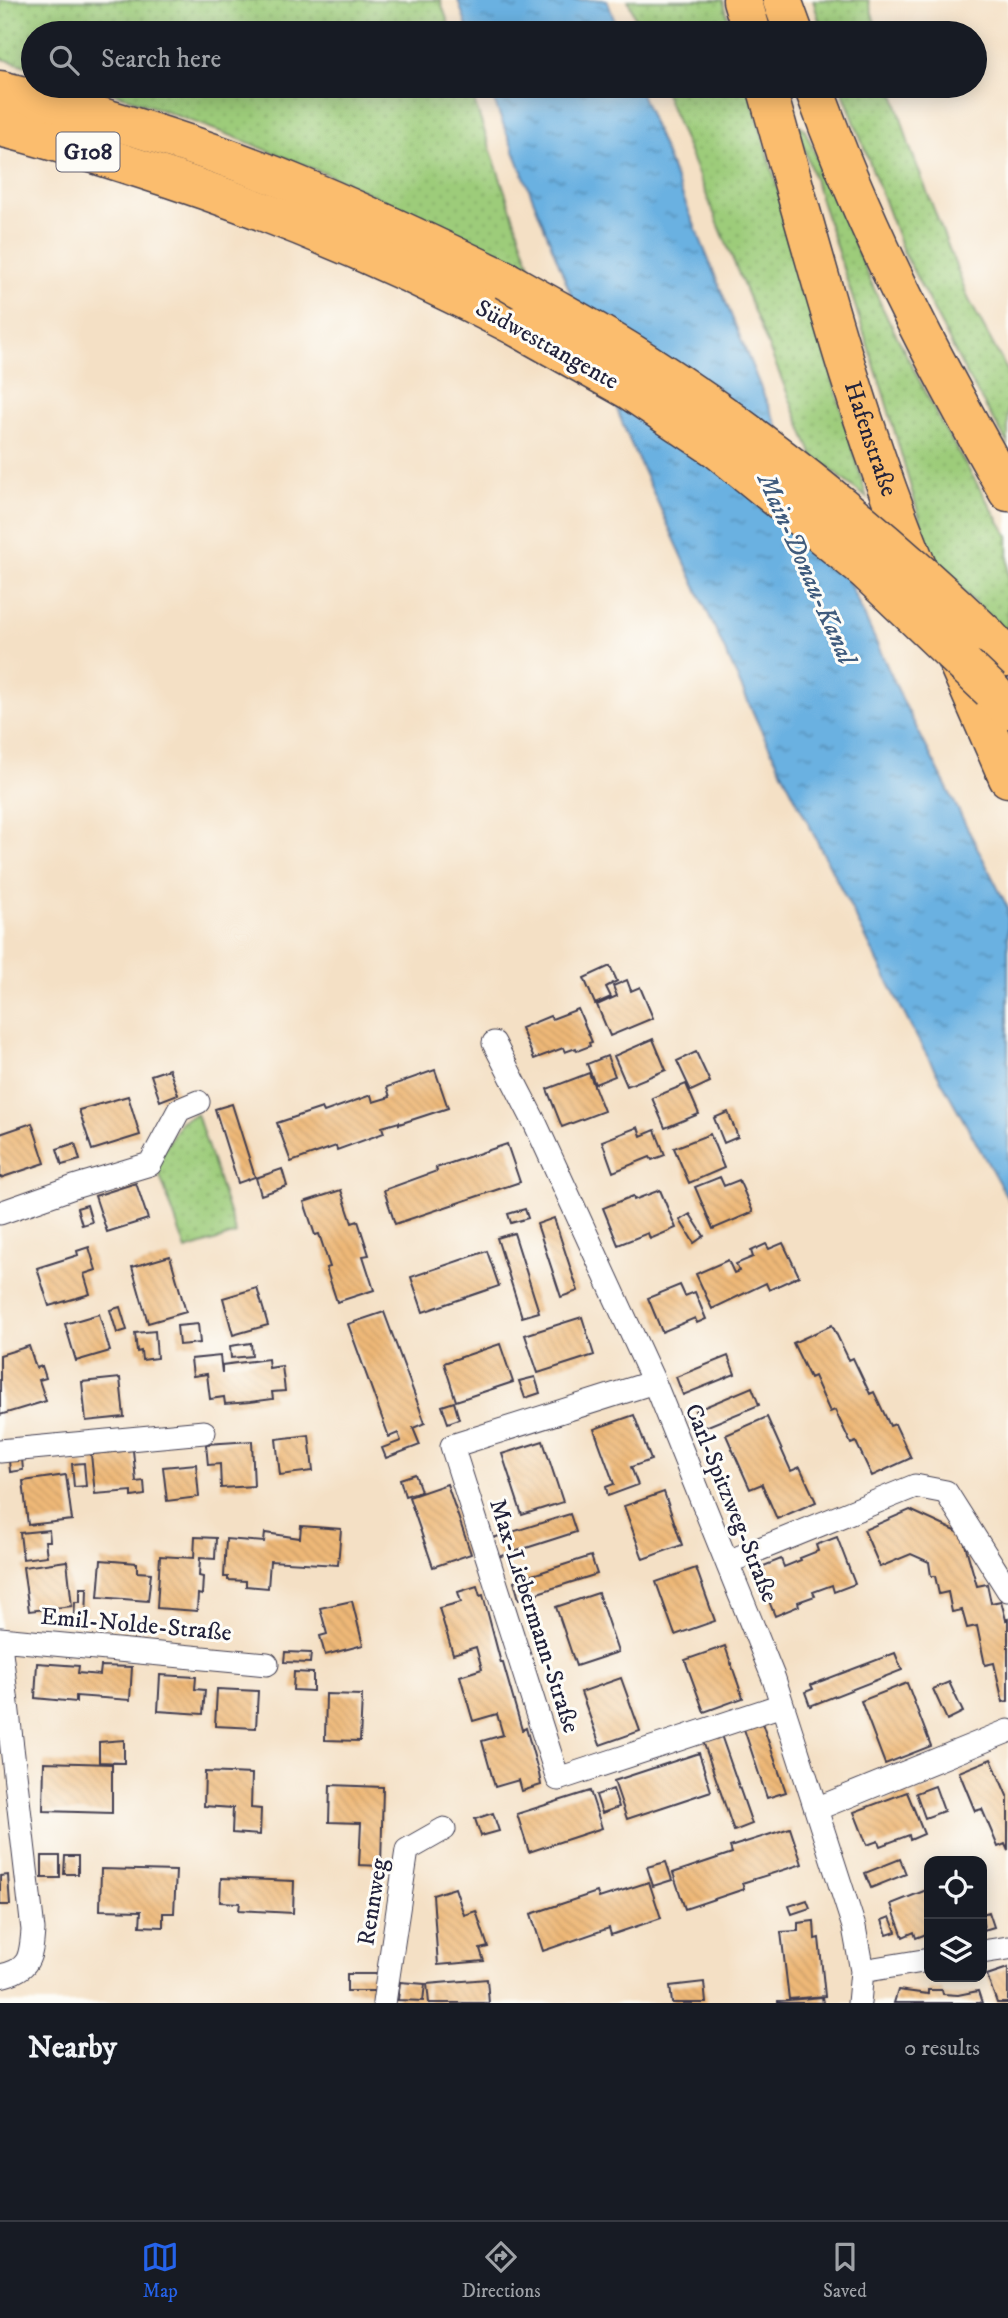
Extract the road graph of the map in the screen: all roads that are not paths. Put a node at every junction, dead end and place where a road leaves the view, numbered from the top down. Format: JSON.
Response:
{"nodes":[{"id":1,"x":743,"y":0,"type":"edge"},
{"id":2,"x":782,"y":0,"type":"edge"},
{"id":3,"x":749,"y":21,"type":"edge"},
{"id":4,"x":790,"y":21,"type":"edge"},
{"id":5,"x":0,"y":90,"type":"edge"},
{"id":6,"x":21,"y":96,"type":"edge"},
{"id":7,"x":29,"y":98,"type":"edge"},
{"id":8,"x":769,"y":98,"type":"edge"},
{"id":9,"x":817,"y":98,"type":"edge"},
{"id":10,"x":0,"y":127,"type":"edge"},
{"id":11,"x":181,"y":162,"type":"junction"},
{"id":12,"x":1008,"y":492,"type":"edge"},
{"id":13,"x":1008,"y":658,"type":"edge"},
{"id":14,"x":1008,"y":709,"type":"edge"},
{"id":15,"x":1008,"y":778,"type":"edge"},
{"id":16,"x":494,"y":1043,"type":"dead end"},
{"id":17,"x":198,"y":1102,"type":"dead end"},
{"id":18,"x":0,"y":1213,"type":"edge"},
{"id":19,"x":653,"y":1382,"type":"junction"},
{"id":20,"x":204,"y":1432,"type":"dead end"},
{"id":21,"x":0,"y":1451,"type":"edge"},
{"id":22,"x":728,"y":1562,"type":"junction"},
{"id":23,"x":1008,"y":1590,"type":"edge"},
{"id":24,"x":0,"y":1641,"type":"edge"},
{"id":25,"x":267,"y":1664,"type":"dead end"},
{"id":26,"x":782,"y":1705,"type":"junction"},
{"id":27,"x":1008,"y":1731,"type":"edge"},
{"id":28,"x":816,"y":1809,"type":"junction"},
{"id":29,"x":444,"y":1829,"type":"dead end"},
{"id":30,"x":1008,"y":1948,"type":"edge"},
{"id":31,"x":987,"y":1951,"type":"edge"},
{"id":32,"x":924,"y":1961,"type":"edge"},
{"id":33,"x":862,"y":1971,"type":"junction"},
{"id":34,"x":0,"y":1976,"type":"edge"},
{"id":35,"x":384,"y":2003,"type":"edge"},
{"id":36,"x":859,"y":2003,"type":"edge"}],
"edges":[{"from":1,"to":3,"type":"highway"},
{"from":2,"to":4,"type":"highway"},
{"from":5,"to":6,"type":"highway","name":"Südwesttangente","number":"G108"},
{"from":7,"to":11,"type":"highway","name":"Südwesttangente","number":"G108"},
{"from":8,"to":15,"type":"highway","name":"Hafenstraße"},
{"from":9,"to":12,"type":"highway"},
{"from":10,"to":11,"type":"highway","name":"Südwesttangente","number":"G108"},
{"from":11,"to":13,"type":"highway","name":"Südwesttangente","number":"G108","bridge":true},
{"from":11,"to":14,"type":"highway","name":"Südwesttangente","number":"G108","bridge":true},
{"from":16,"to":19,"type":"street","name":"Carl-Spitzweg-Straße"},
{"from":17,"to":18,"type":"street"},
{"from":19,"to":22,"type":"street","name":"Carl-Spitzweg-Straße"},
{"from":19,"to":26,"type":"street","name":"Max-Liebermann-Straße"},
{"from":20,"to":21,"type":"street"},
{"from":22,"to":23,"type":"street"},
{"from":22,"to":26,"type":"street","name":"Carl-Spitzweg-Straße"},
{"from":24,"to":25,"type":"street","name":"Emil-Nolde-Straße"},
{"from":24,"to":34,"type":"street","name":"Emil-Nolde-Straße"},
{"from":26,"to":28,"type":"street","name":"Carl-Spitzweg-Straße"},
{"from":27,"to":28,"type":"street"},
{"from":28,"to":33,"type":"street","name":"Carl-Spitzweg-Straße"},
{"from":29,"to":35,"type":"street","name":"Rennweg"},
{"from":30,"to":31,"type":"street"},
{"from":32,"to":33,"type":"street"},
{"from":33,"to":36,"type":"street","name":"Carl-Spitzweg-Straße"}]}
